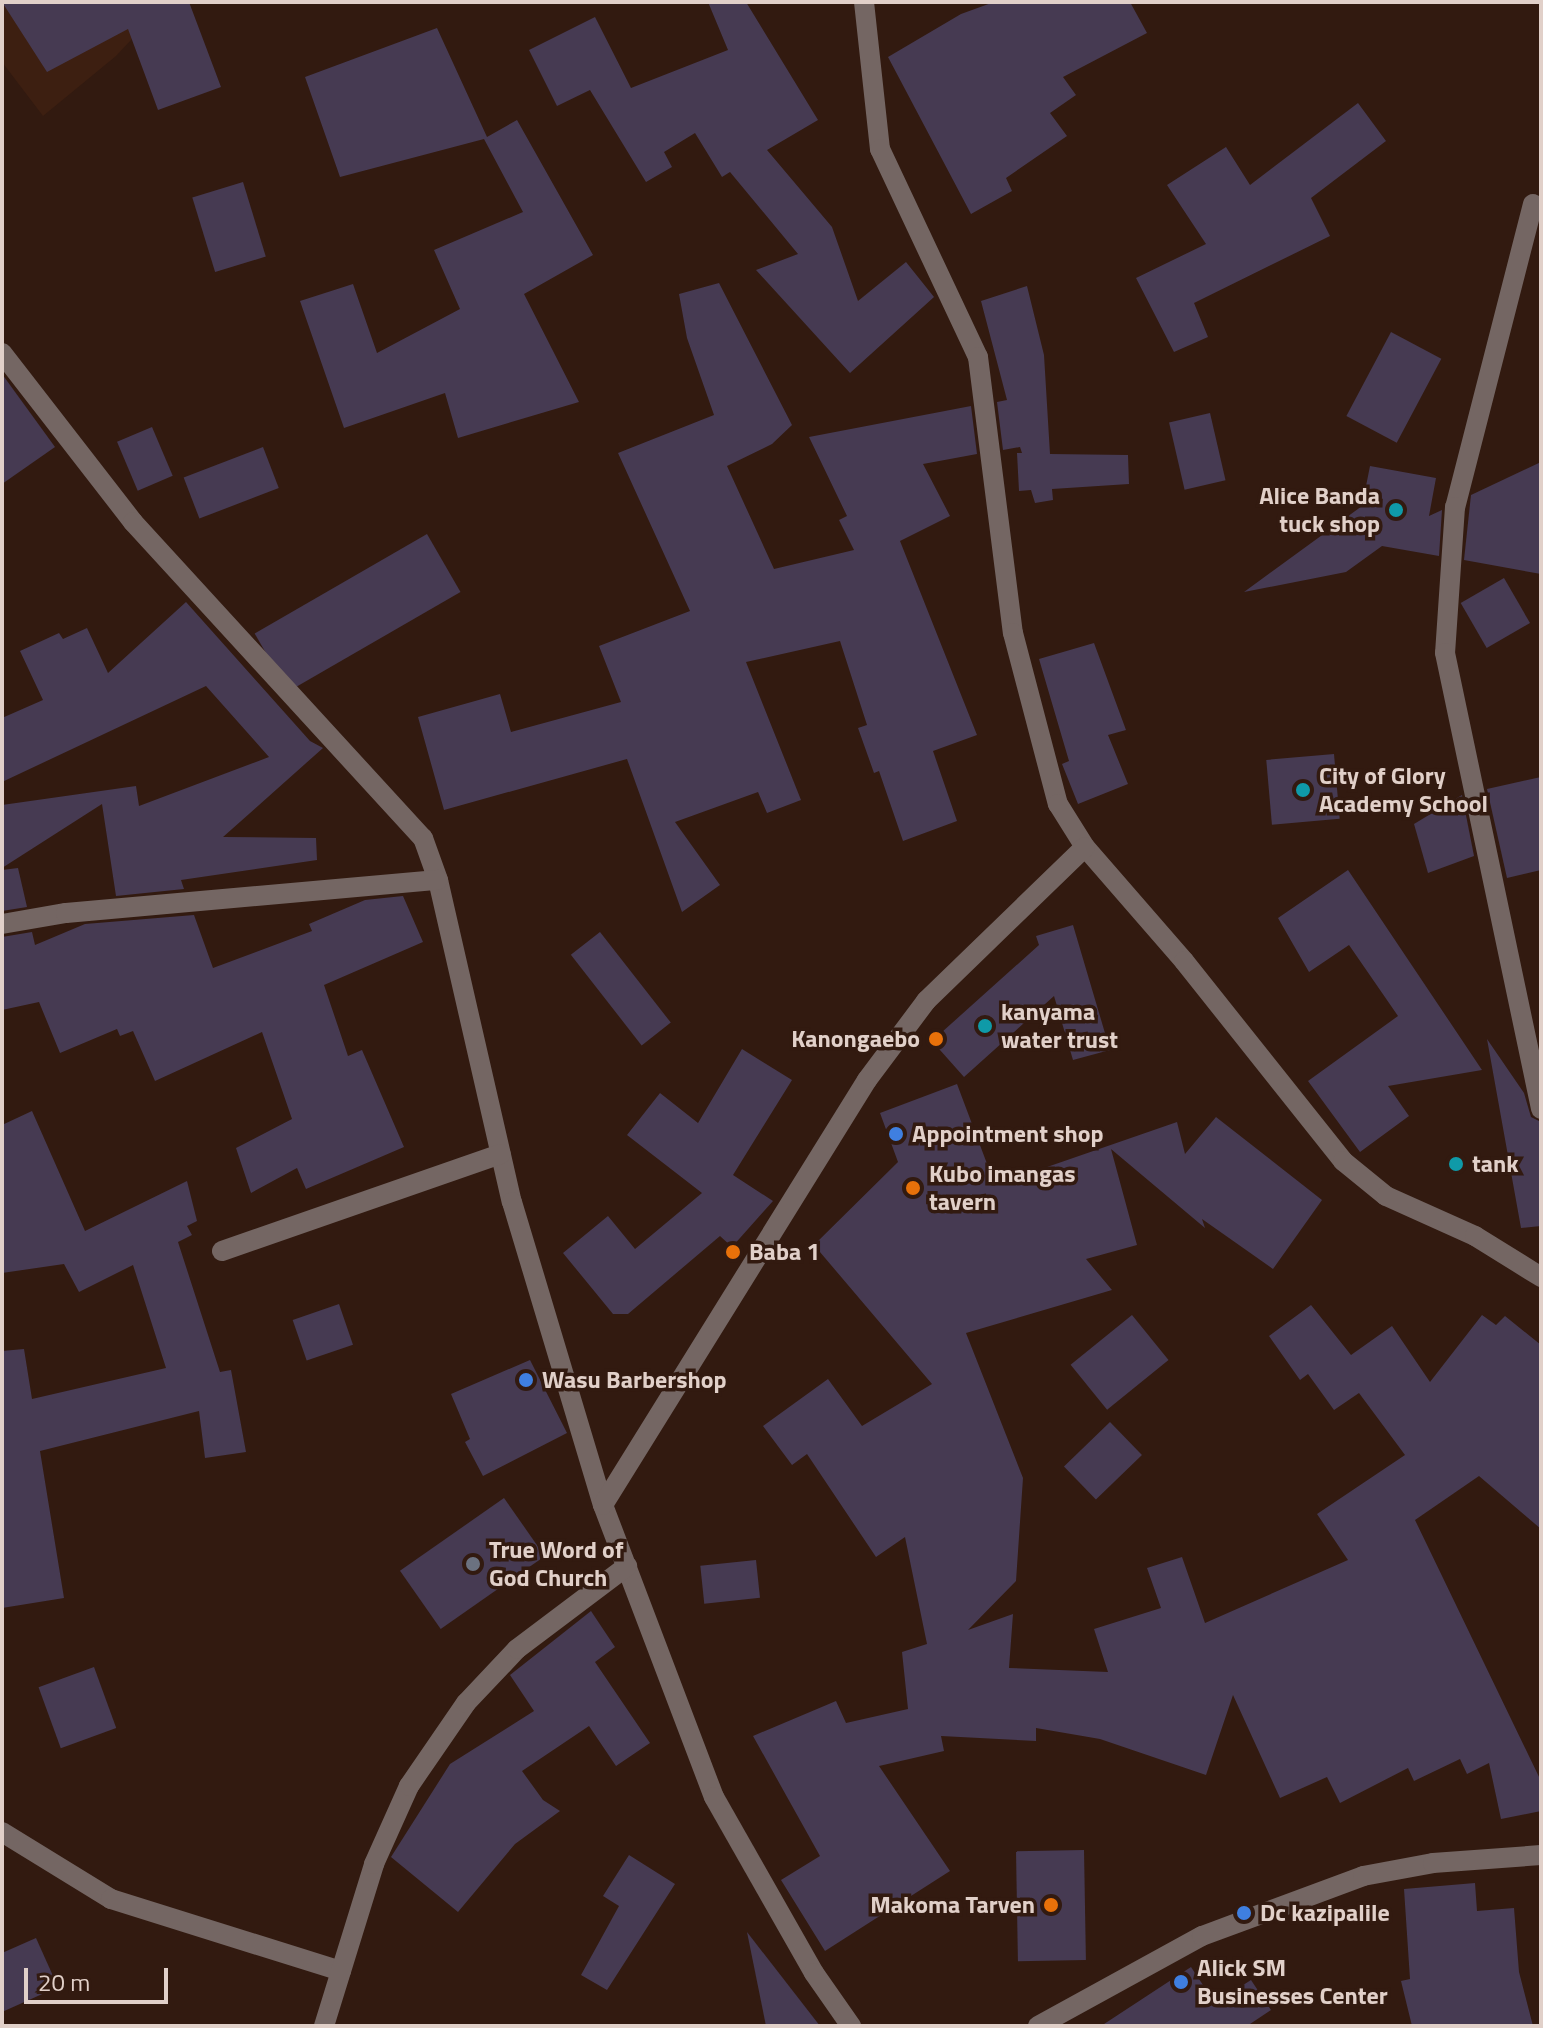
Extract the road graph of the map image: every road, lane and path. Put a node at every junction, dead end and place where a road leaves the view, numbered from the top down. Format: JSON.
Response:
{"nodes":[{"id":1,"x":864,"y":2,"type":"edge"},
{"id":2,"x":1533,"y":204,"type":"dead end"},
{"id":3,"x":2,"y":353,"type":"edge"},
{"id":4,"x":1085,"y":847,"type":"junction"},
{"id":5,"x":438,"y":880,"type":"junction"},
{"id":6,"x":2,"y":924,"type":"edge"},
{"id":7,"x":1541,"y":1109,"type":"edge"},
{"id":8,"x":501,"y":1154,"type":"junction"},
{"id":9,"x":222,"y":1251,"type":"dead end"},
{"id":10,"x":1541,"y":1277,"type":"edge"},
{"id":11,"x":603,"y":1505,"type":"junction"},
{"id":12,"x":627,"y":1566,"type":"junction"},
{"id":13,"x":2,"y":1832,"type":"edge"},
{"id":14,"x":1541,"y":1855,"type":"edge"},
{"id":15,"x":341,"y":1971,"type":"junction"},
{"id":16,"x":324,"y":2026,"type":"edge"},
{"id":17,"x":851,"y":2026,"type":"edge"},
{"id":18,"x":1038,"y":2026,"type":"edge"}],
"edges":[{"from":1,"to":4,"type":"street"},
{"from":2,"to":7,"type":"street"},
{"from":3,"to":5,"type":"street"},
{"from":4,"to":10,"type":"street"},
{"from":4,"to":11,"type":"street"},
{"from":5,"to":6,"type":"street"},
{"from":5,"to":8,"type":"street"},
{"from":8,"to":9,"type":"street"},
{"from":8,"to":11,"type":"street"},
{"from":11,"to":12,"type":"street"},
{"from":12,"to":15,"type":"street"},
{"from":12,"to":17,"type":"street"},
{"from":13,"to":15,"type":"street"},
{"from":14,"to":18,"type":"street"},
{"from":15,"to":16,"type":"street"}]}
